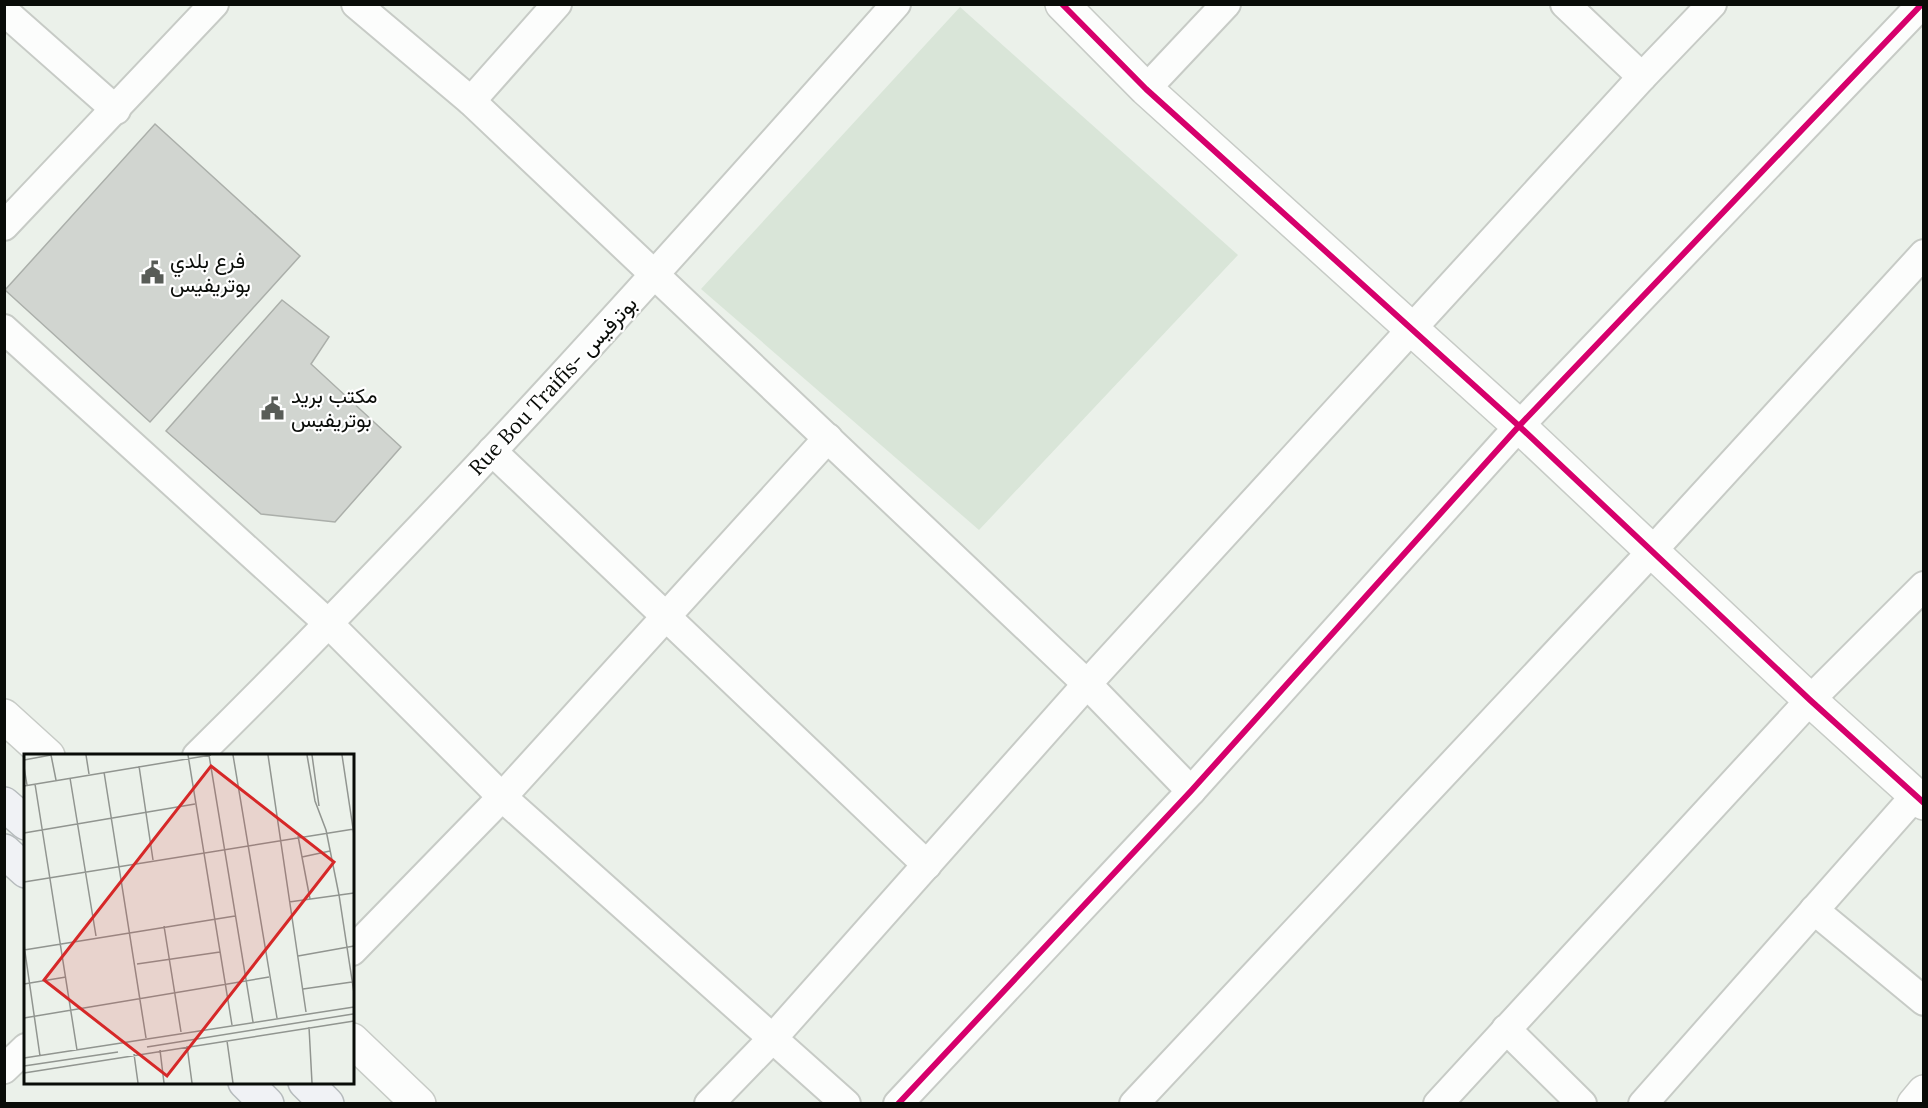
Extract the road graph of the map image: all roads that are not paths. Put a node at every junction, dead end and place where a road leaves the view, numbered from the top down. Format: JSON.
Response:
{"nodes":[{"id":1,"x":214,"y":4,"type":"edge"},
{"id":2,"x":356,"y":4,"type":"edge"},
{"id":3,"x":557,"y":4,"type":"edge"},
{"id":4,"x":896,"y":4,"type":"edge"},
{"id":5,"x":1062,"y":4,"type":"edge"},
{"id":6,"x":1226,"y":4,"type":"edge"},
{"id":7,"x":1565,"y":4,"type":"edge"},
{"id":8,"x":1712,"y":4,"type":"edge"},
{"id":9,"x":1922,"y":4,"type":"edge"},
{"id":10,"x":4,"y":11,"type":"edge"},
{"id":11,"x":1642,"y":77,"type":"junction"},
{"id":12,"x":1146,"y":89,"type":"junction"},
{"id":13,"x":471,"y":100,"type":"junction"},
{"id":14,"x":116,"y":110,"type":"junction"},
{"id":15,"x":4,"y":226,"type":"edge"},
{"id":16,"x":1923,"y":254,"type":"edge"},
{"id":17,"x":656,"y":275,"type":"junction"},
{"id":18,"x":4,"y":329,"type":"edge"},
{"id":19,"x":1412,"y":332,"type":"junction"},
{"id":20,"x":1519,"y":426,"type":"junction"},
{"id":21,"x":828,"y":438,"type":"junction"},
{"id":22,"x":492,"y":451,"type":"junction"},
{"id":23,"x":1653,"y":550,"type":"junction"},
{"id":24,"x":1923,"y":586,"type":"edge"},
{"id":25,"x":666,"y":616,"type":"junction"},
{"id":26,"x":330,"y":625,"type":"junction"},
{"id":27,"x":1087,"y":684,"type":"junction"},
{"id":28,"x":1810,"y":700,"type":"junction"},
{"id":29,"x":4,"y":716,"type":"edge"},
{"id":30,"x":46,"y":754,"type":"edge"},
{"id":31,"x":199,"y":754,"type":"edge"},
{"id":32,"x":1191,"y":791,"type":"junction"},
{"id":33,"x":502,"y":797,"type":"junction"},
{"id":34,"x":1919,"y":799,"type":"edge"},
{"id":35,"x":4,"y":804,"type":"edge"},
{"id":36,"x":24,"y":821,"type":"edge"},
{"id":37,"x":4,"y":851,"type":"edge"},
{"id":38,"x":927,"y":865,"type":"junction"},
{"id":39,"x":24,"y":869,"type":"edge"},
{"id":40,"x":1814,"y":910,"type":"junction"},
{"id":41,"x":354,"y":949,"type":"edge"},
{"id":42,"x":1923,"y":1001,"type":"edge"},
{"id":43,"x":1506,"y":1029,"type":"junction"},
{"id":44,"x":772,"y":1039,"type":"junction"},
{"id":45,"x":354,"y":1042,"type":"edge"},
{"id":46,"x":24,"y":1050,"type":"edge"},
{"id":47,"x":4,"y":1069,"type":"edge"},
{"id":48,"x":306,"y":1084,"type":"edge"},
{"id":49,"x":1923,"y":1092,"type":"edge"},
{"id":50,"x":327,"y":1104,"type":"edge"},
{"id":51,"x":419,"y":1104,"type":"edge"},
{"id":52,"x":709,"y":1104,"type":"edge"},
{"id":53,"x":846,"y":1104,"type":"edge"},
{"id":54,"x":897,"y":1104,"type":"edge"},
{"id":55,"x":1134,"y":1104,"type":"edge"},
{"id":56,"x":1438,"y":1104,"type":"edge"},
{"id":57,"x":1581,"y":1104,"type":"edge"},
{"id":58,"x":1643,"y":1104,"type":"edge"},
{"id":59,"x":1914,"y":1104,"type":"edge"}],
"edges":[{"from":1,"to":14,"type":"street"},
{"from":2,"to":13,"type":"street"},
{"from":3,"to":13,"type":"street"},
{"from":4,"to":17,"type":"street","name":"Rue Bou Traifis- بوترفيس"},
{"from":5,"to":12,"type":"street"},
{"from":6,"to":12,"type":"street"},
{"from":7,"to":11,"type":"street"},
{"from":8,"to":11,"type":"street"},
{"from":9,"to":20,"type":"street"},
{"from":10,"to":14,"type":"street"},
{"from":11,"to":19,"type":"street"},
{"from":12,"to":19,"type":"street"},
{"from":13,"to":17,"type":"street"},
{"from":14,"to":15,"type":"street"},
{"from":16,"to":23,"type":"street"},
{"from":17,"to":21,"type":"street"},
{"from":17,"to":22,"type":"street","name":"Rue Bou Traifis- بوترفيس"},
{"from":18,"to":26,"type":"street"},
{"from":19,"to":20,"type":"street"},
{"from":19,"to":27,"type":"street"},
{"from":20,"to":23,"type":"street"},
{"from":20,"to":32,"type":"street"},
{"from":21,"to":25,"type":"street"},
{"from":21,"to":27,"type":"street"},
{"from":22,"to":25,"type":"street"},
{"from":22,"to":26,"type":"street","name":"Rue Bou Traifis- بوترفيس"},
{"from":23,"to":28,"type":"street"},
{"from":23,"to":55,"type":"street"},
{"from":24,"to":28,"type":"street"},
{"from":25,"to":33,"type":"street"},
{"from":25,"to":38,"type":"street"},
{"from":26,"to":31,"type":"street","name":"Rue Bou Traifis- بوترفيس"},
{"from":26,"to":33,"type":"street"},
{"from":27,"to":32,"type":"street"},
{"from":27,"to":38,"type":"street"},
{"from":28,"to":34,"type":"street"},
{"from":28,"to":43,"type":"street"},
{"from":29,"to":30,"type":"street"},
{"from":32,"to":54,"type":"street"},
{"from":33,"to":41,"type":"street"},
{"from":33,"to":44,"type":"street"},
{"from":34,"to":40,"type":"street"},
{"from":35,"to":36,"type":"highway"},
{"from":37,"to":39,"type":"highway"},
{"from":38,"to":44,"type":"street"},
{"from":40,"to":42,"type":"street"},
{"from":40,"to":58,"type":"street"},
{"from":43,"to":56,"type":"street"},
{"from":43,"to":57,"type":"street"},
{"from":44,"to":52,"type":"street"},
{"from":44,"to":53,"type":"street"},
{"from":45,"to":51,"type":"street"},
{"from":46,"to":47,"type":"street"},
{"from":48,"to":50,"type":"highway"},
{"from":49,"to":59,"type":"street"}]}
